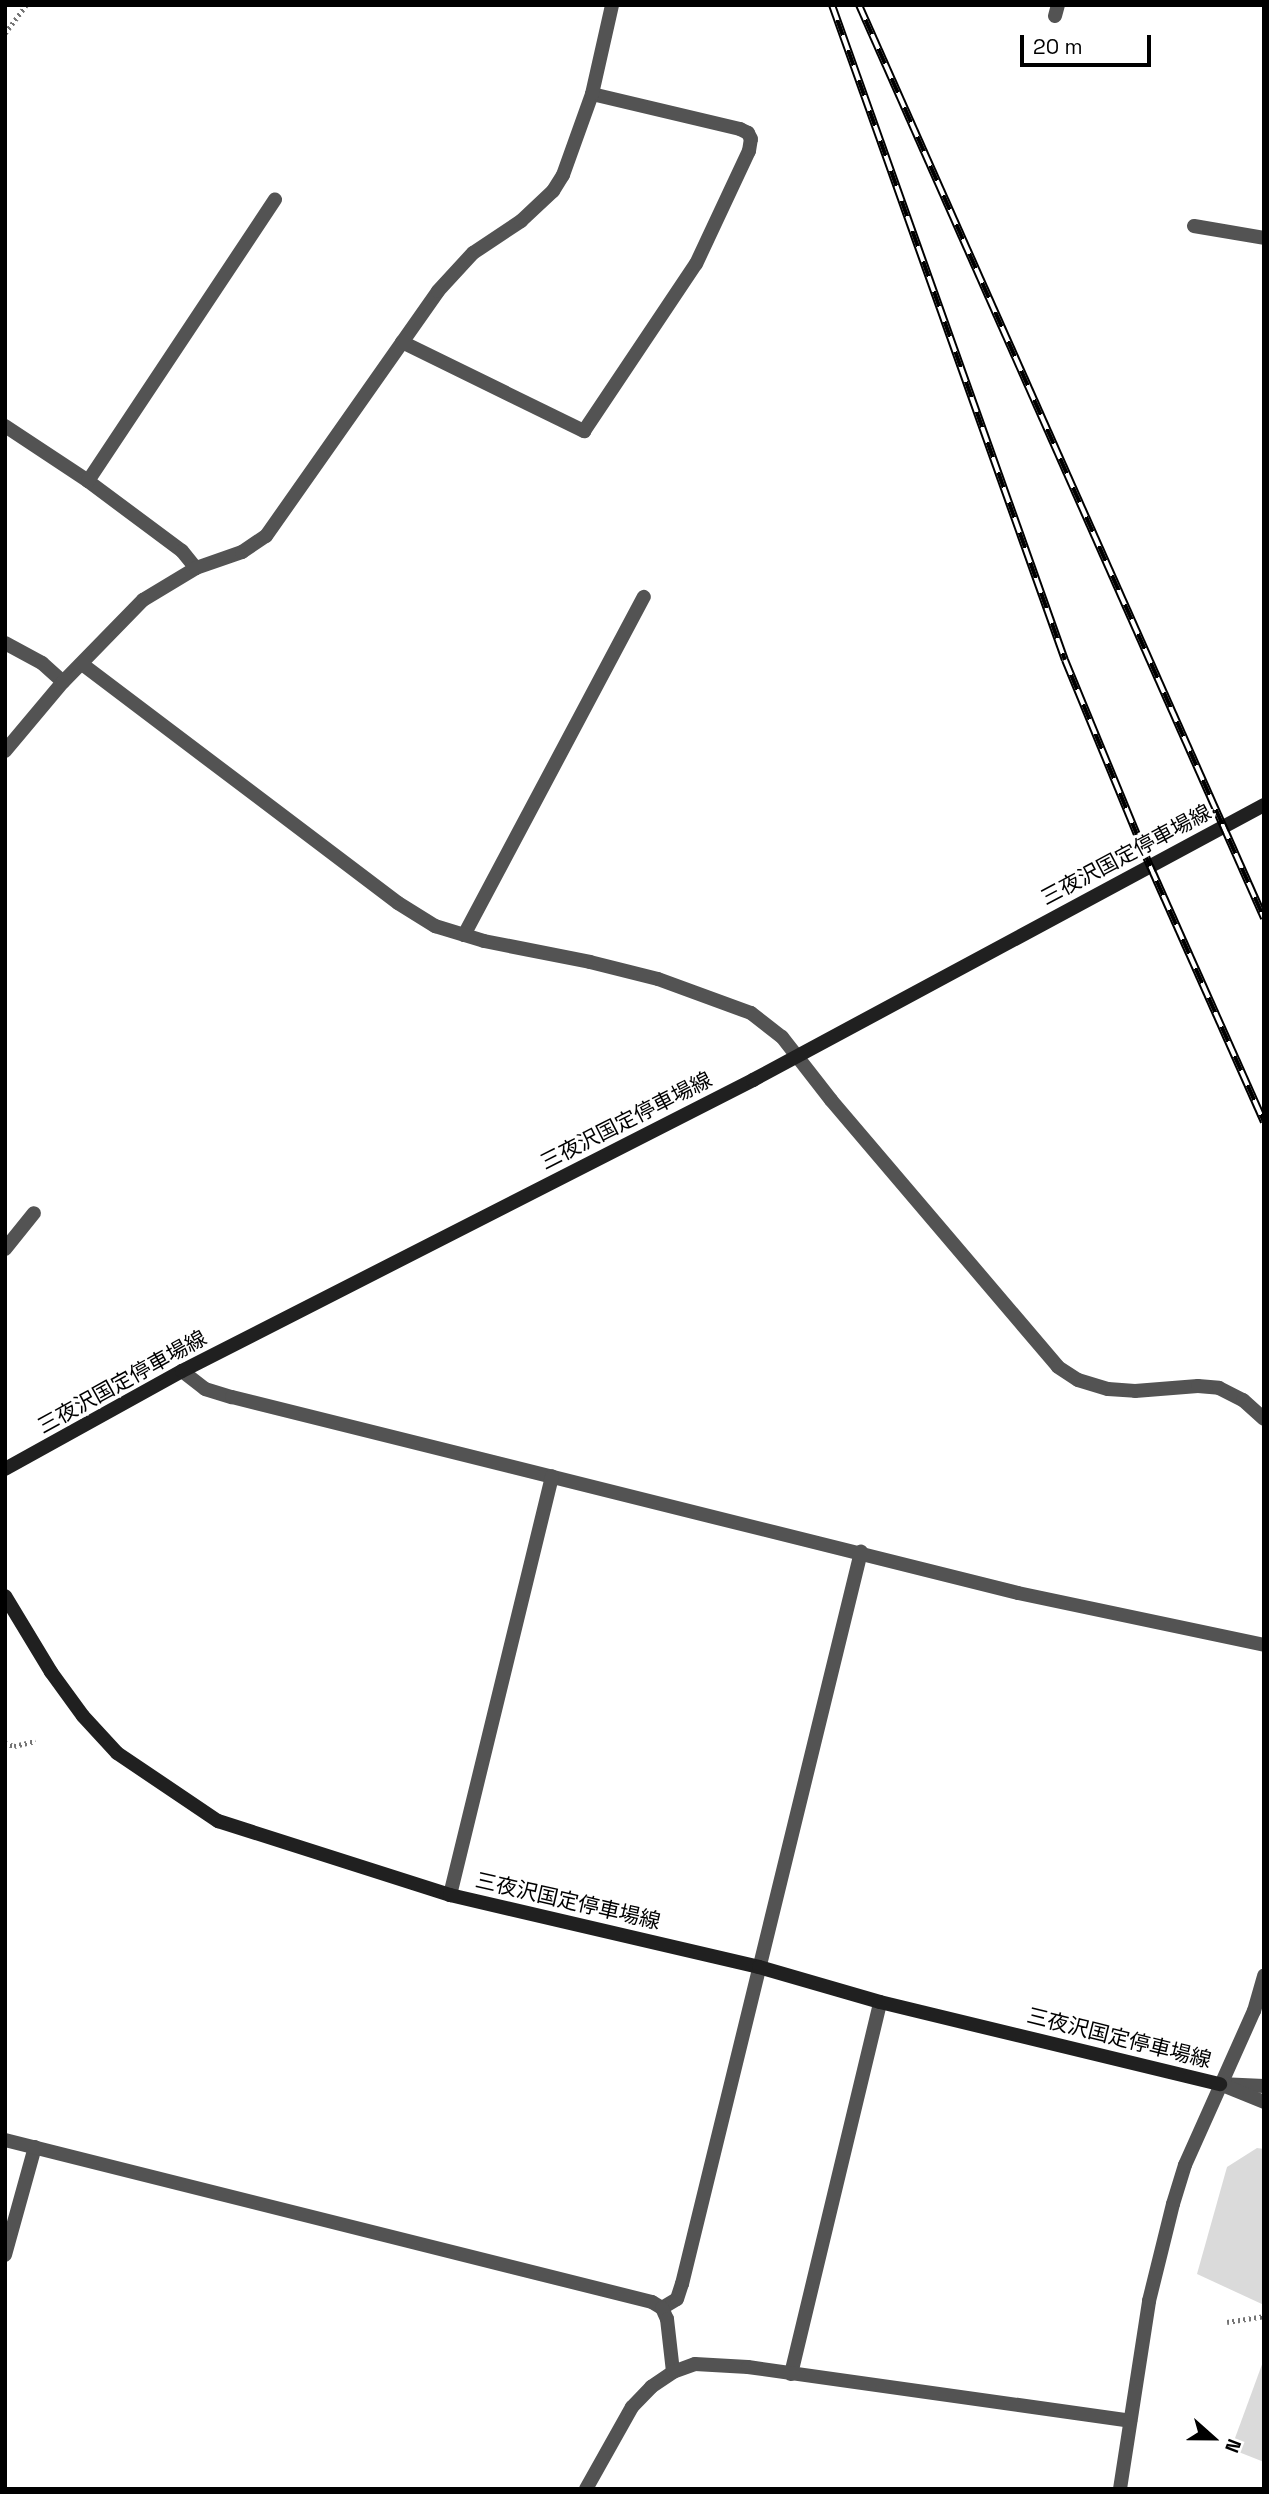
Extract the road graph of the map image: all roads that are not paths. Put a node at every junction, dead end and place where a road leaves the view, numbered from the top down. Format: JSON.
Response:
{"nodes":[{"id":1,"x":612,"y":5,"type":"edge"},
{"id":2,"x":592,"y":94,"type":"junction"},
{"id":3,"x":275,"y":200,"type":"dead end"},
{"id":4,"x":1194,"y":226,"type":"dead end"},
{"id":5,"x":1264,"y":238,"type":"edge"},
{"id":6,"x":402,"y":342,"type":"junction"},
{"id":7,"x":5,"y":426,"type":"edge"},
{"id":8,"x":88,"y":481,"type":"junction"},
{"id":9,"x":196,"y":568,"type":"junction"},
{"id":10,"x":644,"y":597,"type":"dead end"},
{"id":11,"x":5,"y":643,"type":"edge"},
{"id":12,"x":82,"y":664,"type":"junction"},
{"id":13,"x":63,"y":681,"type":"junction"},
{"id":14,"x":5,"y":751,"type":"edge"},
{"id":15,"x":1264,"y":805,"type":"edge"},
{"id":16,"x":464,"y":935,"type":"junction"},
{"id":17,"x":796,"y":1054,"type":"junction"},
{"id":18,"x":34,"y":1213,"type":"dead end"},
{"id":19,"x":5,"y":1249,"type":"edge"},
{"id":20,"x":182,"y":1371,"type":"junction"},
{"id":21,"x":1264,"y":1419,"type":"edge"},
{"id":22,"x":5,"y":1469,"type":"edge"},
{"id":23,"x":552,"y":1476,"type":"junction"},
{"id":24,"x":861,"y":1552,"type":"junction"},
{"id":25,"x":5,"y":1596,"type":"edge"},
{"id":26,"x":1264,"y":1645,"type":"edge"},
{"id":27,"x":450,"y":1895,"type":"junction"},
{"id":28,"x":759,"y":1967,"type":"junction"},
{"id":29,"x":1264,"y":1975,"type":"edge"},
{"id":30,"x":880,"y":2002,"type":"junction"},
{"id":31,"x":1220,"y":2084,"type":"junction"},
{"id":32,"x":1264,"y":2086,"type":"edge"},
{"id":33,"x":1264,"y":2102,"type":"edge"},
{"id":34,"x":5,"y":2140,"type":"edge"},
{"id":35,"x":34,"y":2147,"type":"junction"},
{"id":36,"x":5,"y":2255,"type":"edge"},
{"id":37,"x":663,"y":2308,"type":"junction"},
{"id":38,"x":673,"y":2372,"type":"junction"},
{"id":39,"x":791,"y":2374,"type":"junction"},
{"id":40,"x":1130,"y":2421,"type":"junction"},
{"id":41,"x":586,"y":2489,"type":"edge"},
{"id":42,"x":1120,"y":2489,"type":"edge"}],
"edges":[{"from":1,"to":2,"type":"street"},
{"from":2,"to":6,"type":"street"},
{"from":2,"to":6,"type":"street"},
{"from":3,"to":8,"type":"street"},
{"from":4,"to":5,"type":"street"},
{"from":6,"to":9,"type":"street"},
{"from":7,"to":8,"type":"street"},
{"from":8,"to":9,"type":"street"},
{"from":9,"to":12,"type":"street"},
{"from":10,"to":16,"type":"street"},
{"from":11,"to":13,"type":"street"},
{"from":12,"to":13,"type":"street"},
{"from":12,"to":16,"type":"street"},
{"from":13,"to":14,"type":"street"},
{"from":15,"to":17,"type":"main road","name":"三夜沢国定停車場線"},
{"from":16,"to":17,"type":"street"},
{"from":17,"to":20,"type":"main road","name":"三夜沢国定停車場線"},
{"from":17,"to":21,"type":"street"},
{"from":18,"to":19,"type":"street"},
{"from":20,"to":22,"type":"main road","name":"三夜沢国定停車場線"},
{"from":20,"to":23,"type":"street"},
{"from":23,"to":24,"type":"street"},
{"from":23,"to":27,"type":"street"},
{"from":24,"to":26,"type":"street"},
{"from":24,"to":28,"type":"street"},
{"from":25,"to":27,"type":"main road","name":"三夜沢国定停車場線"},
{"from":27,"to":28,"type":"main road","name":"三夜沢国定停車場線"},
{"from":28,"to":30,"type":"main road","name":"三夜沢国定停車場線"},
{"from":28,"to":37,"type":"street"},
{"from":29,"to":31,"type":"street"},
{"from":30,"to":31,"type":"main road","name":"三夜沢国定停車場線"},
{"from":30,"to":39,"type":"street"},
{"from":31,"to":32,"type":"street"},
{"from":31,"to":33,"type":"street"},
{"from":31,"to":40,"type":"street"},
{"from":34,"to":35,"type":"street"},
{"from":35,"to":36,"type":"street"},
{"from":35,"to":37,"type":"street"},
{"from":37,"to":38,"type":"street"},
{"from":38,"to":39,"type":"street"},
{"from":38,"to":41,"type":"street"},
{"from":39,"to":40,"type":"street"},
{"from":40,"to":42,"type":"street"}]}
